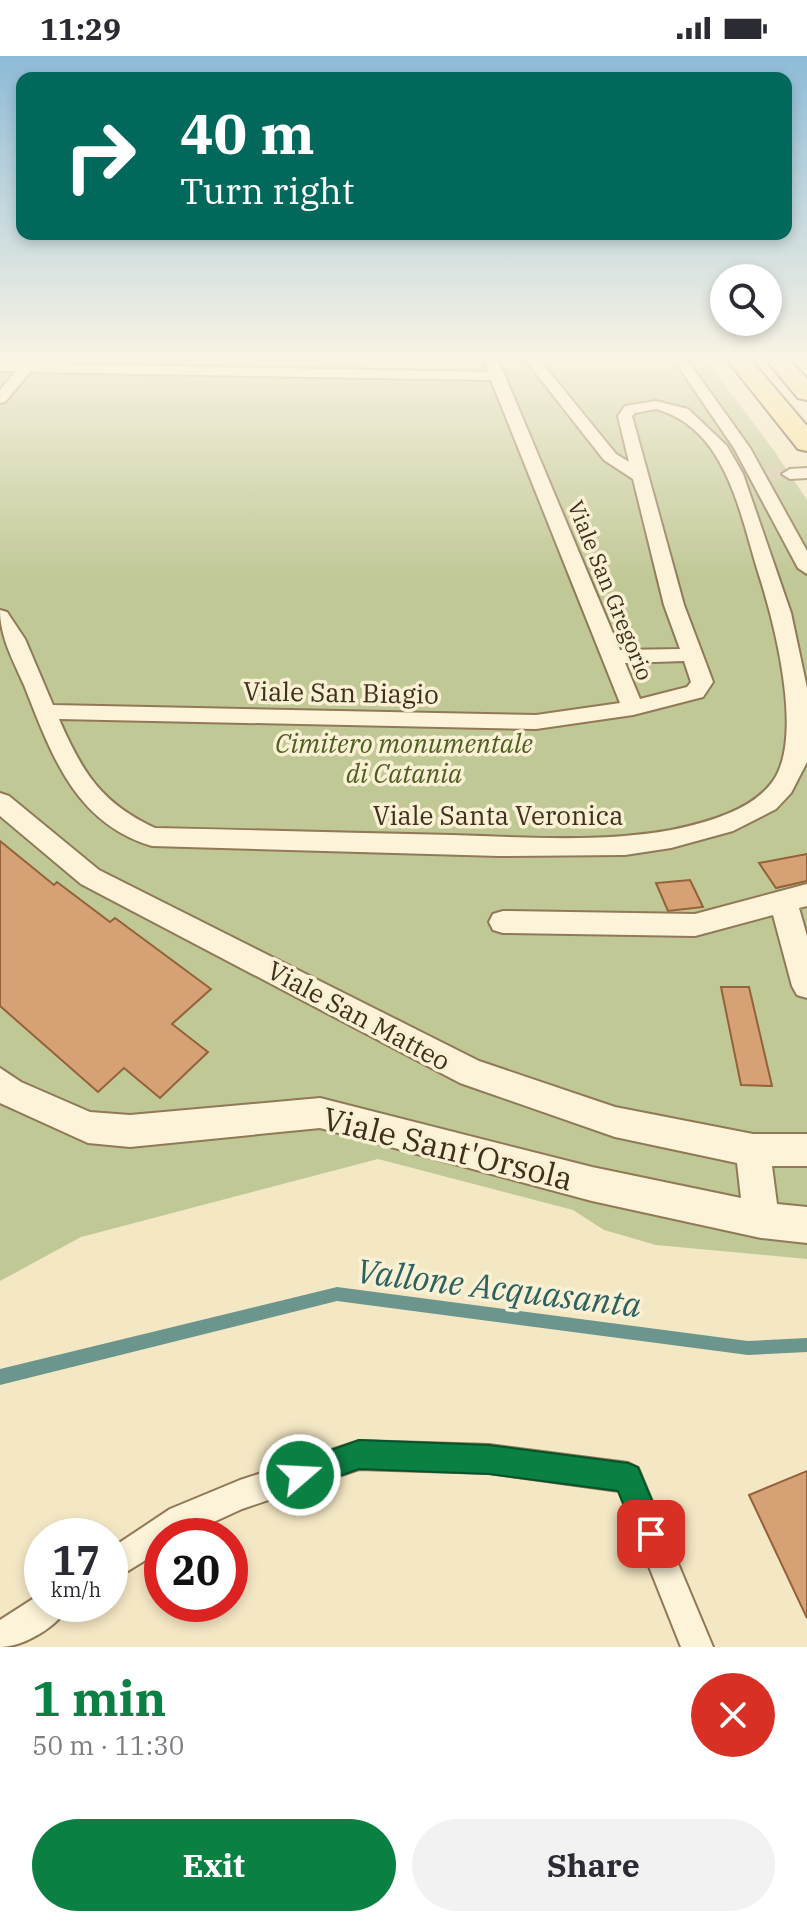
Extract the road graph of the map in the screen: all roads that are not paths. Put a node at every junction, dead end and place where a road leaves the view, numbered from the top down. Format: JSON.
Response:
{"nodes":[{"id":1,"x":520,"y":431,"type":"edge"},
{"id":2,"x":589,"y":431,"type":"edge"},
{"id":3,"x":628,"y":431,"type":"edge"},
{"id":4,"x":703,"y":431,"type":"edge"},
{"id":5,"x":730,"y":431,"type":"edge"},
{"id":6,"x":752,"y":474,"type":"junction"},
{"id":7,"x":638,"y":475,"type":"junction"},
{"id":8,"x":807,"y":568,"type":"edge"},
{"id":9,"x":0,"y":616,"type":"edge"},
{"id":10,"x":690,"y":655,"type":"junction"},
{"id":11,"x":612,"y":657,"type":"junction"},
{"id":12,"x":633,"y":708,"type":"junction"},
{"id":13,"x":47,"y":712,"type":"junction"},
{"id":14,"x":0,"y":802,"type":"edge"},
{"id":15,"x":795,"y":898,"type":"edge"},
{"id":16,"x":503,"y":922,"type":"dead end"},
{"id":17,"x":807,"y":986,"type":"edge"},
{"id":18,"x":3,"y":1090,"type":"edge"},
{"id":19,"x":753,"y":1150,"type":"junction"},
{"id":20,"x":807,"y":1150,"type":"edge"},
{"id":21,"x":761,"y":1220,"type":"junction"},
{"id":22,"x":807,"y":1225,"type":"edge"},
{"id":23,"x":128,"y":1555,"type":"edge"},
{"id":24,"x":26,"y":1622,"type":"edge"},
{"id":25,"x":0,"y":1639,"type":"edge"},
{"id":26,"x":697,"y":1647,"type":"edge"}],
"edges":[{"from":1,"to":11,"type":"street","name":"Viale San Gregorio"},
{"from":2,"to":7,"type":"street"},
{"from":3,"to":7,"type":"street"},
{"from":4,"to":6,"type":"street"},
{"from":5,"to":6,"type":"street"},
{"from":6,"to":8,"type":"street"},
{"from":6,"to":13,"type":"street","name":"Viale Santa Veronica"},
{"from":7,"to":10,"type":"street"},
{"from":9,"to":13,"type":"street","name":"Viale Santa Veronica"},
{"from":10,"to":11,"type":"street"},
{"from":10,"to":12,"type":"street","name":"Viale San Biagio"},
{"from":11,"to":12,"type":"street","name":"Viale San Gregorio"},
{"from":12,"to":13,"type":"street","name":"Viale San Biagio"},
{"from":14,"to":19,"type":"street","name":"Viale San Matteo"},
{"from":15,"to":16,"type":"street"},
{"from":15,"to":17,"type":"street"},
{"from":18,"to":21,"type":"street","name":"Viale Sant'Orsola"},
{"from":19,"to":20,"type":"street","name":"Viale San Matteo"},
{"from":19,"to":21,"type":"street"},
{"from":21,"to":22,"type":"street","name":"Viale Sant'Orsola"},
{"from":23,"to":26,"type":"lane"},
{"from":24,"to":25,"type":"lane"}]}
